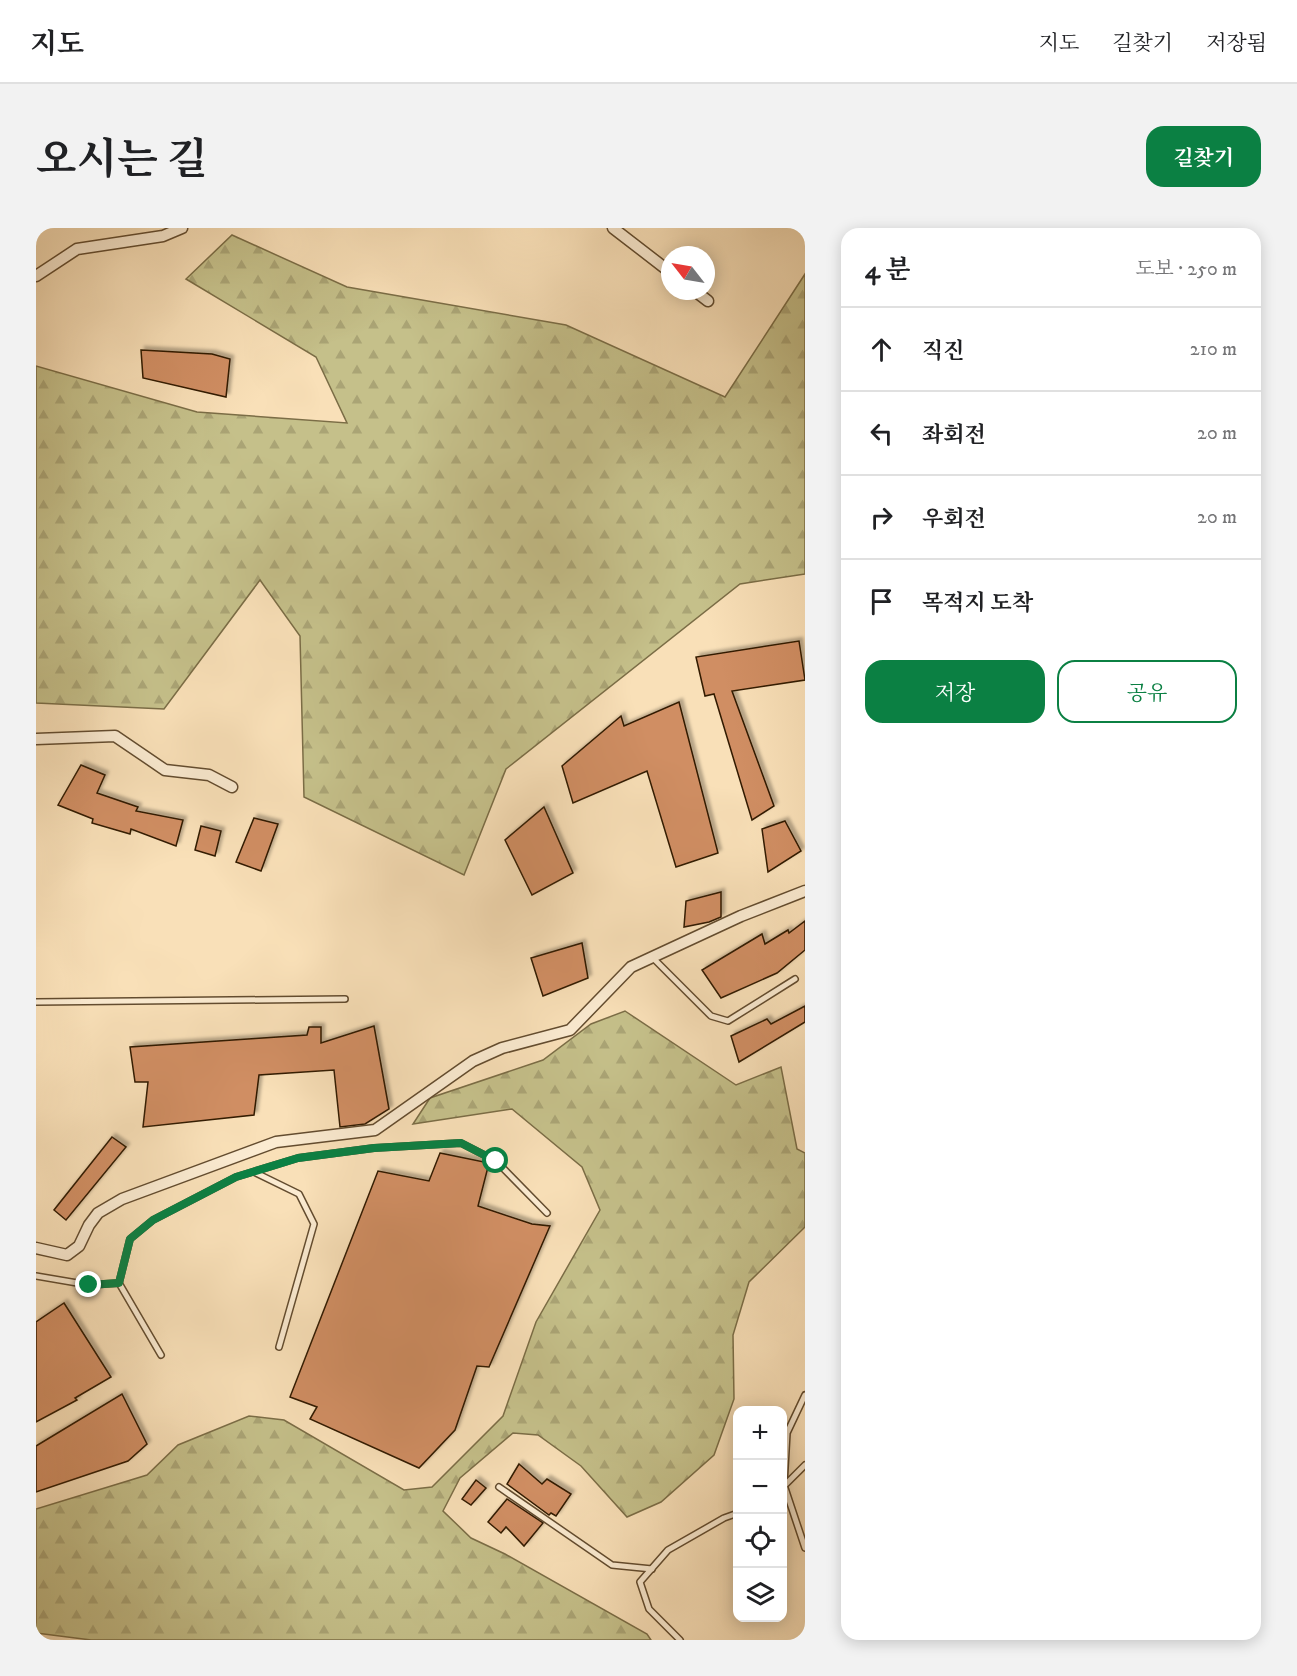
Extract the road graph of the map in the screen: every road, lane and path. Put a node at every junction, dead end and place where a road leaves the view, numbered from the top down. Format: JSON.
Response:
{"nodes":[{"id":1,"x":183,"y":228,"type":"edge"},
{"id":2,"x":613,"y":228,"type":"edge"},
{"id":3,"x":661,"y":265,"type":"edge"},
{"id":4,"x":36,"y":276,"type":"edge"},
{"id":5,"x":36,"y":739,"type":"edge"},
{"id":6,"x":232,"y":787,"type":"dead end"},
{"id":7,"x":805,"y":891,"type":"edge"},
{"id":8,"x":652,"y":957,"type":"junction"},
{"id":9,"x":795,"y":979,"type":"dead end"},
{"id":10,"x":345,"y":999,"type":"dead end"},
{"id":11,"x":36,"y":1002,"type":"edge"},
{"id":12,"x":254,"y":1172,"type":"junction"},
{"id":13,"x":547,"y":1213,"type":"dead end"},
{"id":14,"x":36,"y":1248,"type":"edge"},
{"id":15,"x":36,"y":1276,"type":"edge"},
{"id":16,"x":119,"y":1283,"type":"junction"},
{"id":17,"x":279,"y":1347,"type":"dead end"},
{"id":18,"x":161,"y":1355,"type":"dead end"},
{"id":19,"x":805,"y":1395,"type":"edge"},
{"id":20,"x":785,"y":1460,"type":"edge"},
{"id":21,"x":805,"y":1465,"type":"edge"},
{"id":22,"x":787,"y":1482,"type":"edge"},
{"id":23,"x":500,"y":1487,"type":"dead end"},
{"id":24,"x":787,"y":1497,"type":"edge"},
{"id":25,"x":735,"y":1514,"type":"edge"},
{"id":26,"x":805,"y":1548,"type":"edge"},
{"id":27,"x":652,"y":1569,"type":"junction"},
{"id":28,"x":680,"y":1640,"type":"edge"}],
"edges":[{"from":1,"to":4,"type":"street"},
{"from":2,"to":3,"type":"street"},
{"from":5,"to":6,"type":"street"},
{"from":7,"to":8,"type":"street"},
{"from":8,"to":9,"type":"lane"},
{"from":8,"to":14,"type":"street"},
{"from":10,"to":11,"type":"lane"},
{"from":12,"to":13,"type":"lane"},
{"from":12,"to":16,"type":"lane"},
{"from":12,"to":17,"type":"lane"},
{"from":15,"to":16,"type":"lane"},
{"from":16,"to":18,"type":"lane"},
{"from":19,"to":20,"type":"lane"},
{"from":21,"to":22,"type":"lane"},
{"from":23,"to":27,"type":"lane"},
{"from":24,"to":26,"type":"lane"},
{"from":25,"to":27,"type":"lane"},
{"from":27,"to":28,"type":"lane"}]}
